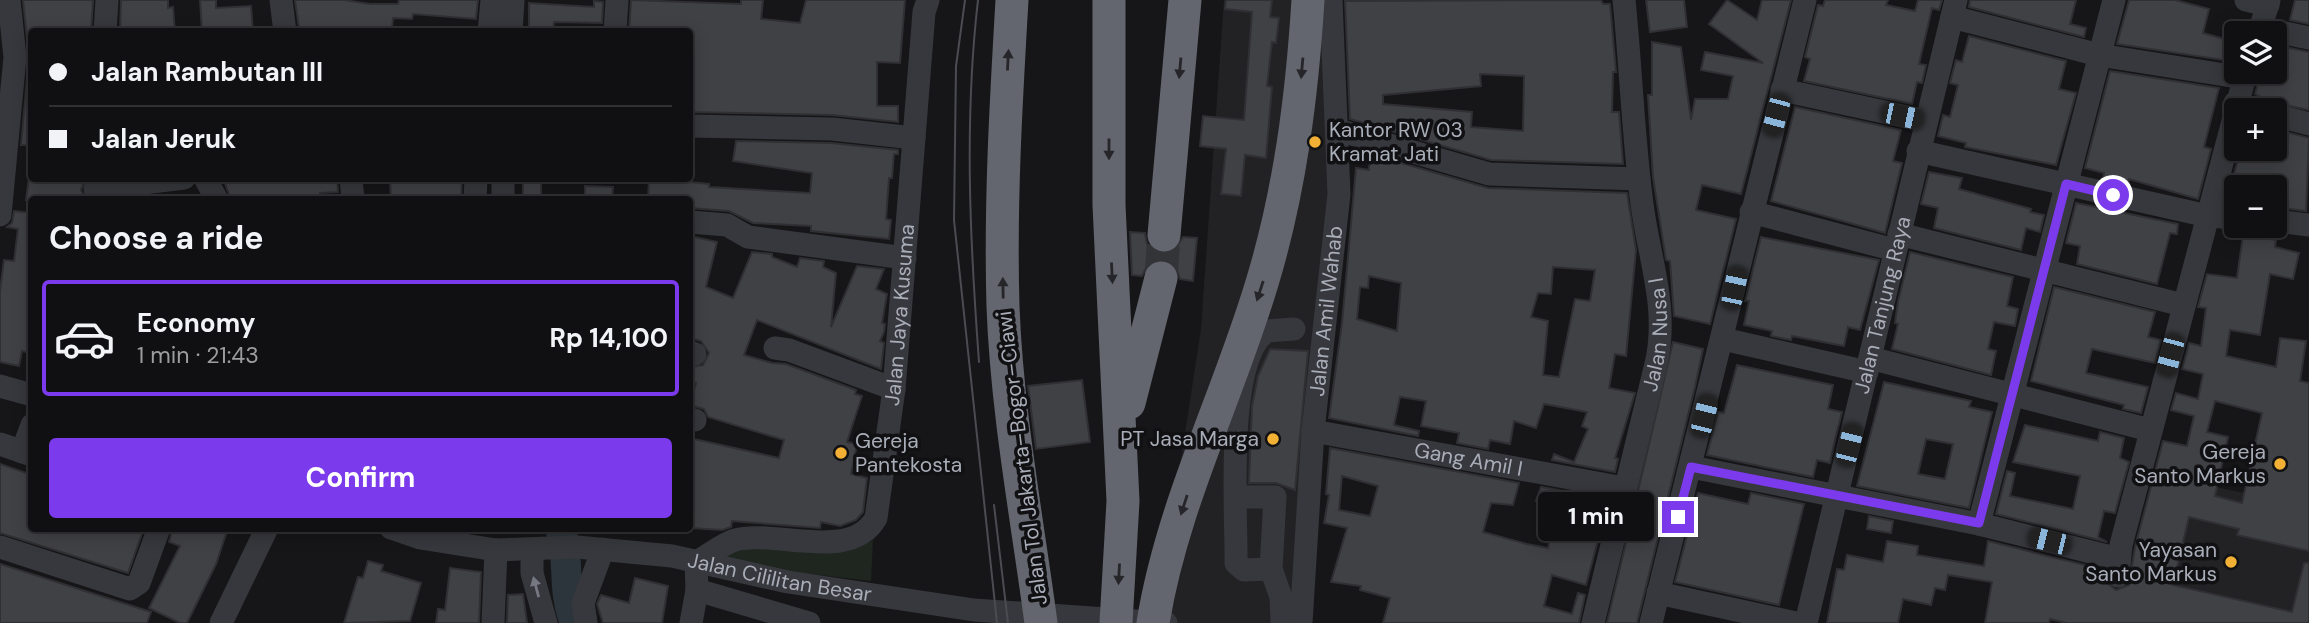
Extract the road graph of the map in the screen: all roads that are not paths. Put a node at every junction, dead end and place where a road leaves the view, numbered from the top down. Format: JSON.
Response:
{"nodes":[{"id":1,"x":9,"y":0,"type":"edge"},
{"id":2,"x":107,"y":0,"type":"edge"},
{"id":3,"x":281,"y":0,"type":"edge"},
{"id":4,"x":492,"y":0,"type":"edge"},
{"id":5,"x":513,"y":0,"type":"edge"},
{"id":6,"x":617,"y":0,"type":"edge"},
{"id":7,"x":928,"y":0,"type":"edge"},
{"id":8,"x":1012,"y":0,"type":"edge"},
{"id":9,"x":1109,"y":0,"type":"edge"},
{"id":10,"x":1185,"y":0,"type":"edge"},
{"id":11,"x":1308,"y":0,"type":"edge"},
{"id":12,"x":1331,"y":0,"type":"edge"},
{"id":13,"x":1624,"y":0,"type":"edge"},
{"id":14,"x":1805,"y":0,"type":"edge"},
{"id":15,"x":2114,"y":0,"type":"edge"},
{"id":16,"x":2261,"y":2,"type":"edge"},
{"id":17,"x":1954,"y":9,"type":"edge"},
{"id":18,"x":2260,"y":21,"type":"edge"},
{"id":19,"x":105,"y":28,"type":"edge"},
{"id":20,"x":284,"y":28,"type":"edge"},
{"id":21,"x":489,"y":28,"type":"edge"},
{"id":22,"x":511,"y":28,"type":"edge"},
{"id":23,"x":615,"y":28,"type":"edge"},
{"id":24,"x":2287,"y":35,"type":"edge"},
{"id":25,"x":2309,"y":38,"type":"edge"},
{"id":26,"x":2099,"y":55,"type":"junction"},
{"id":27,"x":2224,"y":72,"type":"edge"},
{"id":28,"x":1782,"y":90,"type":"junction"},
{"id":29,"x":2287,"y":118,"type":"edge"},
{"id":30,"x":1926,"y":121,"type":"junction"},
{"id":31,"x":2309,"y":124,"type":"edge"},
{"id":32,"x":693,"y":126,"type":"edge"},
{"id":33,"x":1338,"y":130,"type":"junction"},
{"id":34,"x":914,"y":138,"type":"junction"},
{"id":35,"x":2224,"y":149,"type":"edge"},
{"id":36,"x":1918,"y":150,"type":"junction"},
{"id":37,"x":1639,"y":179,"type":"junction"},
{"id":38,"x":152,"y":182,"type":"edge"},
{"id":39,"x":2066,"y":184,"type":"junction"},
{"id":40,"x":95,"y":189,"type":"edge"},
{"id":41,"x":1751,"y":212,"type":"junction"},
{"id":42,"x":0,"y":215,"type":"edge"},
{"id":43,"x":2208,"y":216,"type":"junction"},
{"id":44,"x":2224,"y":217,"type":"edge"},
{"id":45,"x":693,"y":222,"type":"edge"},
{"id":46,"x":2287,"y":223,"type":"edge"},
{"id":47,"x":2309,"y":225,"type":"edge"},
{"id":48,"x":1164,"y":235,"type":"tunnel mouth"},
{"id":49,"x":1897,"y":242,"type":"junction"},
{"id":50,"x":905,"y":258,"type":"junction"},
{"id":51,"x":2043,"y":268,"type":"junction"},
{"id":52,"x":1161,"y":278,"type":"tunnel mouth"},
{"id":53,"x":2183,"y":305,"type":"junction"},
{"id":54,"x":1294,"y":329,"type":"dead end"},
{"id":55,"x":1723,"y":339,"type":"junction"},
{"id":56,"x":775,"y":348,"type":"dead end"},
{"id":57,"x":1869,"y":365,"type":"junction"},
{"id":58,"x":894,"y":389,"type":"junction"},
{"id":59,"x":1,"y":390,"type":"edge"},
{"id":60,"x":2011,"y":393,"type":"junction"},
{"id":61,"x":28,"y":394,"type":"edge"},
{"id":62,"x":2150,"y":430,"type":"junction"},
{"id":63,"x":1313,"y":431,"type":"junction"},
{"id":64,"x":1122,"y":433,"type":"junction"},
{"id":65,"x":0,"y":444,"type":"edge"},
{"id":66,"x":27,"y":454,"type":"edge"},
{"id":67,"x":1691,"y":467,"type":"junction"},
{"id":68,"x":1625,"y":488,"type":"junction"},
{"id":69,"x":1836,"y":494,"type":"junction"},
{"id":70,"x":1237,"y":497,"type":"junction"},
{"id":71,"x":1979,"y":523,"type":"junction"},
{"id":72,"x":158,"y":532,"type":"edge"},
{"id":73,"x":265,"y":532,"type":"edge"},
{"id":74,"x":404,"y":532,"type":"edge"},
{"id":75,"x":587,"y":543,"type":"edge"},
{"id":76,"x":541,"y":545,"type":"edge"},
{"id":77,"x":0,"y":547,"type":"edge"},
{"id":78,"x":496,"y":550,"type":"junction"},
{"id":79,"x":696,"y":562,"type":"junction"},
{"id":80,"x":1271,"y":569,"type":"junction"},
{"id":81,"x":697,"y":590,"type":"junction"},
{"id":82,"x":1658,"y":593,"type":"junction"},
{"id":83,"x":221,"y":623,"type":"edge"},
{"id":84,"x":493,"y":623,"type":"edge"},
{"id":85,"x":547,"y":623,"type":"edge"},
{"id":86,"x":586,"y":623,"type":"edge"},
{"id":87,"x":691,"y":623,"type":"edge"},
{"id":88,"x":809,"y":623,"type":"edge"},
{"id":89,"x":1041,"y":623,"type":"edge"},
{"id":90,"x":1116,"y":623,"type":"edge"},
{"id":91,"x":1153,"y":623,"type":"edge"},
{"id":92,"x":1169,"y":623,"type":"edge"},
{"id":93,"x":1282,"y":623,"type":"edge"},
{"id":94,"x":1301,"y":623,"type":"edge"},
{"id":95,"x":1593,"y":623,"type":"edge"},
{"id":96,"x":1651,"y":623,"type":"edge"},
{"id":97,"x":1796,"y":623,"type":"edge"},
{"id":98,"x":1806,"y":623,"type":"edge"}],
"edges":[{"from":1,"to":42,"type":"street"},
{"from":2,"to":19,"type":"street"},
{"from":3,"to":20,"type":"street"},
{"from":4,"to":21,"type":"street"},
{"from":5,"to":22,"type":"street"},
{"from":6,"to":23,"type":"street"},
{"from":7,"to":34,"type":"street","name":"Jalan Jaya Kusuma"},
{"from":89,"to":8,"type":"highway","name":"Jalan Tol Jakarta–Bogor–Ciawi","one_way":true},
{"from":9,"to":64,"type":"highway","one_way":true},
{"from":10,"to":48,"type":"highway","one_way":true},
{"from":11,"to":91,"type":"highway","one_way":true},
{"from":12,"to":33,"type":"street","name":"Jalan Amil Wahab"},
{"from":13,"to":37,"type":"street","name":"Jalan Nusa I"},
{"from":14,"to":28,"type":"street"},
{"from":15,"to":26,"type":"street"},
{"from":16,"to":18,"type":"street"},
{"from":17,"to":26,"type":"street"},
{"from":17,"to":30,"type":"street","name":"Jalan Tanjung Raya"},
{"from":24,"to":25,"type":"street"},
{"from":26,"to":27,"type":"street"},
{"from":26,"to":39,"type":"street"},
{"from":28,"to":30,"type":"street"},
{"from":28,"to":41,"type":"street"},
{"from":29,"to":31,"type":"street"},
{"from":30,"to":36,"type":"street","name":"Jalan Tanjung Raya"},
{"from":32,"to":34,"type":"street"},
{"from":33,"to":37,"type":"street"},
{"from":33,"to":63,"type":"street","name":"Jalan Amil Wahab"},
{"from":34,"to":50,"type":"street","name":"Jalan Jaya Kusuma"},
{"from":35,"to":43,"type":"street"},
{"from":36,"to":39,"type":"street"},
{"from":36,"to":49,"type":"street","name":"Jalan Tanjung Raya"},
{"from":37,"to":68,"type":"street","name":"Jalan Nusa I"},
{"from":38,"to":40,"type":"street"},
{"from":39,"to":43,"type":"street"},
{"from":39,"to":51,"type":"street"},
{"from":41,"to":49,"type":"street"},
{"from":41,"to":55,"type":"street"},
{"from":43,"to":44,"type":"street"},
{"from":43,"to":53,"type":"street"},
{"from":45,"to":50,"type":"street"},
{"from":46,"to":47,"type":"street"},
{"from":49,"to":51,"type":"street"},
{"from":49,"to":57,"type":"street","name":"Jalan Tanjung Raya"},
{"from":50,"to":58,"type":"street","name":"Jalan Jaya Kusuma"},
{"from":51,"to":53,"type":"street"},
{"from":51,"to":60,"type":"street"},
{"from":52,"to":64,"type":"highway"},
{"from":53,"to":62,"type":"street"},
{"from":54,"to":70,"type":"street"},
{"from":55,"to":57,"type":"street"},
{"from":55,"to":67,"type":"street"},
{"from":56,"to":58,"type":"street"},
{"from":57,"to":60,"type":"street"},
{"from":57,"to":69,"type":"street","name":"Jalan Tanjung Raya"},
{"from":58,"to":79,"type":"street","name":"Jalan Jaya Kusuma"},
{"from":59,"to":61,"type":"street"},
{"from":60,"to":62,"type":"street"},
{"from":60,"to":71,"type":"street"},
{"from":62,"to":71,"type":"street"},
{"from":63,"to":68,"type":"street","name":"Gang Amil I"},
{"from":63,"to":94,"type":"street","name":"Jalan Amil Wahab"},
{"from":64,"to":90,"type":"highway","one_way":true},
{"from":65,"to":66,"type":"street"},
{"from":67,"to":69,"type":"street"},
{"from":67,"to":82,"type":"street"},
{"from":68,"to":95,"type":"street","name":"Jalan Nusa I"},
{"from":69,"to":71,"type":"street"},
{"from":69,"to":98,"type":"street","name":"Jalan Tanjung Raya"},
{"from":70,"to":80,"type":"street"},
{"from":70,"to":80,"type":"street"},
{"from":72,"to":77,"type":"street"},
{"from":73,"to":83,"type":"street"},
{"from":74,"to":78,"type":"street","name":"Jalan Cililitan Besar"},
{"from":75,"to":76,"type":"street","name":"Jalan Cililitan Besar"},
{"from":75,"to":79,"type":"street","name":"Jalan Cililitan Besar"},
{"from":75,"to":86,"type":"street"},
{"from":76,"to":78,"type":"street","name":"Jalan Cililitan Besar"},
{"from":85,"to":76,"type":"street","one_way":true},
{"from":78,"to":84,"type":"street"},
{"from":79,"to":81,"type":"street"},
{"from":79,"to":92,"type":"street","name":"Jalan Cililitan Besar"},
{"from":80,"to":93,"type":"street"},
{"from":81,"to":87,"type":"street"},
{"from":81,"to":88,"type":"street"},
{"from":82,"to":96,"type":"street"},
{"from":82,"to":97,"type":"street"}]}
